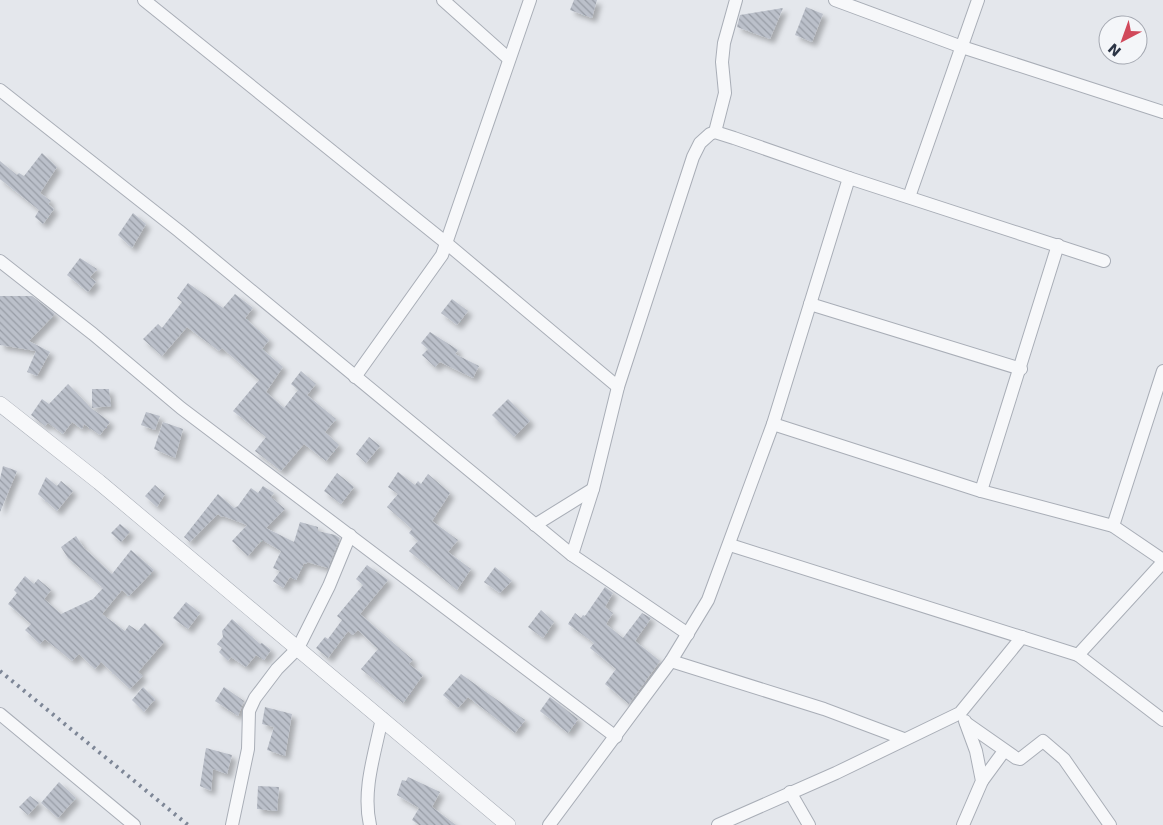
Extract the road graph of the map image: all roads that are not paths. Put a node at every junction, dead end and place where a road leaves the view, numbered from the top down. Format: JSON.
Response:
{"nodes":[{"id":1,"x":144,"y":0,"type":"edge"},
{"id":2,"x":443,"y":0,"type":"edge"},
{"id":3,"x":530,"y":0,"type":"edge"},
{"id":4,"x":736,"y":0,"type":"edge"},
{"id":5,"x":835,"y":0,"type":"edge"},
{"id":6,"x":978,"y":0,"type":"edge"},
{"id":7,"x":962,"y":48,"type":"junction"},
{"id":8,"x":509,"y":58,"type":"junction"},
{"id":9,"x":0,"y":90,"type":"edge"},
{"id":10,"x":1163,"y":112,"type":"edge"},
{"id":11,"x":715,"y":132,"type":"junction"},
{"id":12,"x":849,"y":178,"type":"junction"},
{"id":13,"x":909,"y":197,"type":"junction"},
{"id":14,"x":445,"y":242,"type":"junction"},
{"id":15,"x":1058,"y":246,"type":"junction"},
{"id":16,"x":1104,"y":260,"type":"dead end"},
{"id":17,"x":0,"y":261,"type":"edge"},
{"id":18,"x":810,"y":304,"type":"junction"},
{"id":19,"x":1021,"y":369,"type":"junction"},
{"id":20,"x":1163,"y":371,"type":"edge"},
{"id":21,"x":355,"y":377,"type":"junction"},
{"id":22,"x":618,"y":387,"type":"junction"},
{"id":23,"x":0,"y":404,"type":"edge"},
{"id":24,"x":773,"y":424,"type":"junction"},
{"id":25,"x":594,"y":489,"type":"junction"},
{"id":26,"x":981,"y":491,"type":"junction"},
{"id":27,"x":535,"y":525,"type":"junction"},
{"id":28,"x":1113,"y":526,"type":"junction"},
{"id":29,"x":350,"y":535,"type":"junction"},
{"id":30,"x":730,"y":545,"type":"junction"},
{"id":31,"x":572,"y":555,"type":"junction"},
{"id":32,"x":1163,"y":561,"type":"edge"},
{"id":33,"x":688,"y":634,"type":"junction"},
{"id":34,"x":1022,"y":637,"type":"junction"},
{"id":35,"x":298,"y":648,"type":"junction"},
{"id":36,"x":1078,"y":655,"type":"junction"},
{"id":37,"x":671,"y":661,"type":"junction"},
{"id":38,"x":0,"y":714,"type":"edge"},
{"id":39,"x":382,"y":718,"type":"junction"},
{"id":40,"x":963,"y":718,"type":"junction"},
{"id":41,"x":1163,"y":720,"type":"edge"},
{"id":42,"x":616,"y":737,"type":"junction"},
{"id":43,"x":904,"y":739,"type":"junction"},
{"id":44,"x":1004,"y":751,"type":"junction"},
{"id":45,"x":982,"y":781,"type":"junction"},
{"id":46,"x":790,"y":792,"type":"junction"},
{"id":47,"x":134,"y":825,"type":"edge"},
{"id":48,"x":232,"y":825,"type":"edge"},
{"id":49,"x":370,"y":825,"type":"edge"},
{"id":50,"x":508,"y":825,"type":"edge"},
{"id":51,"x":550,"y":825,"type":"edge"},
{"id":52,"x":718,"y":825,"type":"edge"},
{"id":53,"x":808,"y":825,"type":"edge"},
{"id":54,"x":963,"y":825,"type":"edge"},
{"id":55,"x":1110,"y":825,"type":"edge"}],
"edges":[{"from":1,"to":14,"type":"street"},
{"from":2,"to":8,"type":"street"},
{"from":3,"to":8,"type":"street"},
{"from":4,"to":11,"type":"street"},
{"from":5,"to":7,"type":"street"},
{"from":6,"to":7,"type":"street"},
{"from":7,"to":10,"type":"street"},
{"from":7,"to":13,"type":"street"},
{"from":8,"to":14,"type":"street"},
{"from":9,"to":21,"type":"street"},
{"from":11,"to":12,"type":"street"},
{"from":11,"to":22,"type":"street"},
{"from":12,"to":13,"type":"street"},
{"from":12,"to":18,"type":"street"},
{"from":13,"to":15,"type":"street"},
{"from":14,"to":21,"type":"street"},
{"from":14,"to":22,"type":"street"},
{"from":15,"to":16,"type":"street"},
{"from":15,"to":19,"type":"street"},
{"from":17,"to":29,"type":"street"},
{"from":18,"to":19,"type":"street"},
{"from":18,"to":24,"type":"street"},
{"from":19,"to":26,"type":"street"},
{"from":20,"to":28,"type":"street"},
{"from":21,"to":27,"type":"street"},
{"from":22,"to":25,"type":"street"},
{"from":23,"to":35,"type":"street"},
{"from":24,"to":26,"type":"street"},
{"from":24,"to":30,"type":"street"},
{"from":25,"to":27,"type":"street"},
{"from":25,"to":31,"type":"street"},
{"from":26,"to":28,"type":"street"},
{"from":27,"to":31,"type":"street"},
{"from":28,"to":32,"type":"street"},
{"from":29,"to":35,"type":"street"},
{"from":29,"to":42,"type":"street"},
{"from":30,"to":33,"type":"street"},
{"from":30,"to":34,"type":"street"},
{"from":31,"to":33,"type":"street"},
{"from":32,"to":36,"type":"street"},
{"from":33,"to":37,"type":"street"},
{"from":34,"to":36,"type":"street"},
{"from":34,"to":40,"type":"street"},
{"from":35,"to":39,"type":"street"},
{"from":35,"to":48,"type":"street"},
{"from":36,"to":41,"type":"street"},
{"from":37,"to":42,"type":"street"},
{"from":37,"to":43,"type":"street"},
{"from":38,"to":47,"type":"street"},
{"from":39,"to":49,"type":"street"},
{"from":39,"to":50,"type":"street"},
{"from":40,"to":43,"type":"street"},
{"from":40,"to":44,"type":"street"},
{"from":40,"to":45,"type":"street"},
{"from":42,"to":51,"type":"street"},
{"from":43,"to":46,"type":"street"},
{"from":44,"to":45,"type":"street"},
{"from":44,"to":55,"type":"street"},
{"from":45,"to":54,"type":"street"},
{"from":46,"to":52,"type":"street"},
{"from":46,"to":53,"type":"street"}]}
